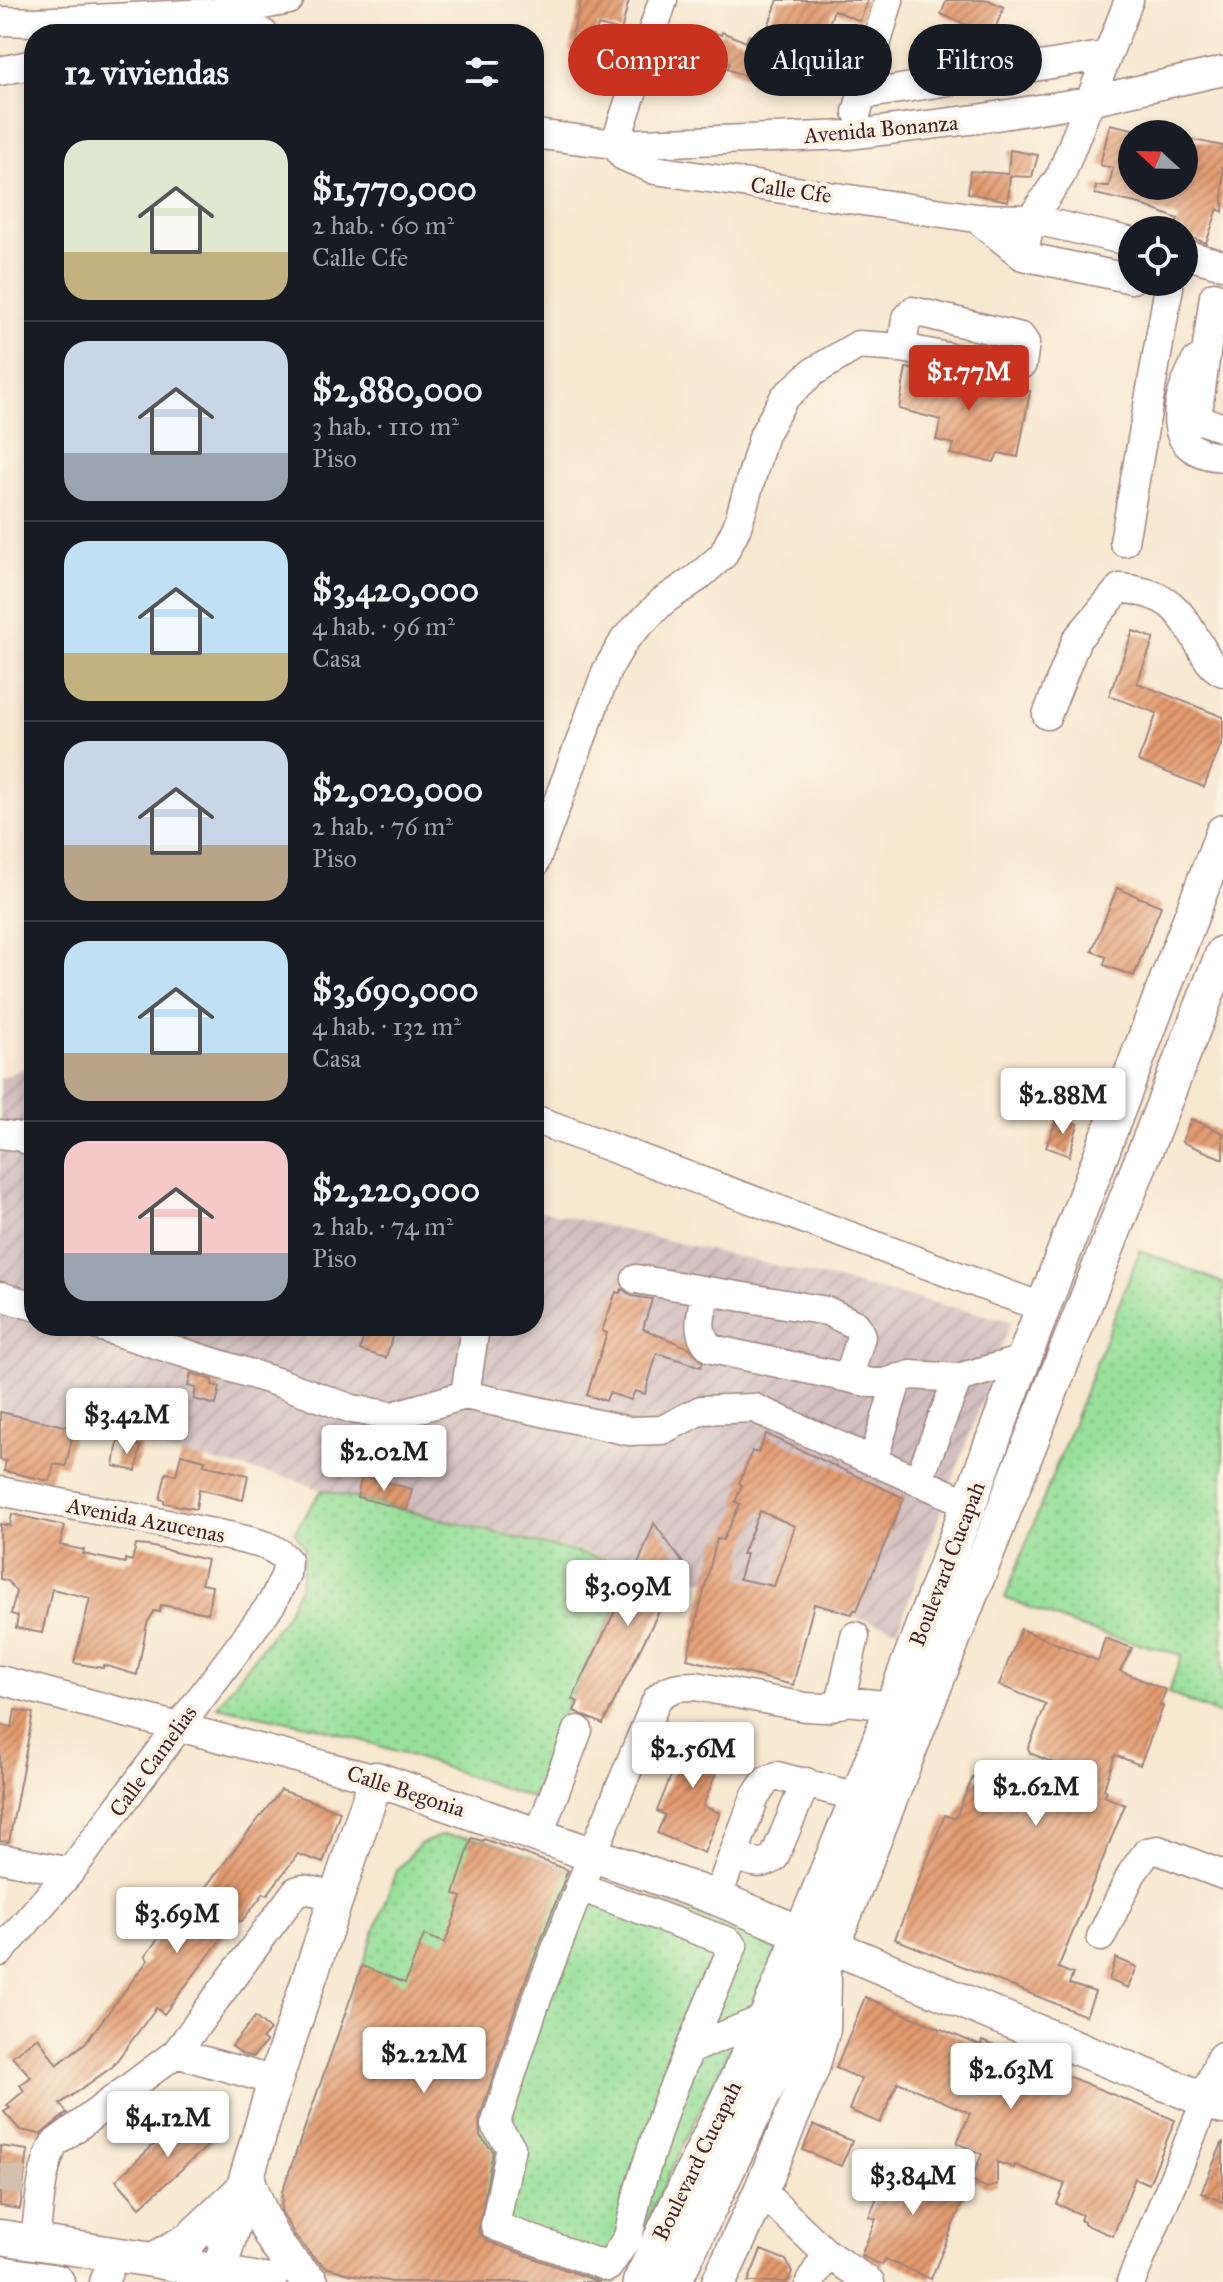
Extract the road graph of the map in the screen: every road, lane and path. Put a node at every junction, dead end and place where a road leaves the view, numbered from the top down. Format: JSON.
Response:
{"nodes":[{"id":1,"x":289,"y":0,"type":"edge"},
{"id":2,"x":663,"y":0,"type":"edge"},
{"id":3,"x":889,"y":0,"type":"edge"},
{"id":4,"x":1129,"y":0,"type":"edge"},
{"id":5,"x":226,"y":6,"type":"edge"},
{"id":6,"x":0,"y":21,"type":"edge"},
{"id":7,"x":137,"y":24,"type":"edge"},
{"id":8,"x":250,"y":24,"type":"edge"},
{"id":9,"x":882,"y":24,"type":"edge"},
{"id":10,"x":24,"y":38,"type":"edge"},
{"id":11,"x":24,"y":53,"type":"edge"},
{"id":12,"x":1107,"y":55,"type":"junction"},
{"id":13,"x":0,"y":71,"type":"edge"},
{"id":14,"x":1223,"y":71,"type":"edge"},
{"id":15,"x":892,"y":90,"type":"edge"},
{"id":16,"x":863,"y":96,"type":"edge"},
{"id":17,"x":1089,"y":101,"type":"junction"},
{"id":18,"x":544,"y":135,"type":"edge"},
{"id":19,"x":848,"y":135,"type":"junction"},
{"id":20,"x":615,"y":144,"type":"junction"},
{"id":21,"x":976,"y":218,"type":"junction"},
{"id":22,"x":1031,"y":219,"type":"junction"},
{"id":23,"x":1118,"y":239,"type":"edge"},
{"id":24,"x":1023,"y":256,"type":"junction"},
{"id":25,"x":1198,"y":258,"type":"edge"},
{"id":26,"x":1223,"y":265,"type":"edge"},
{"id":27,"x":1118,"y":276,"type":"edge"},
{"id":28,"x":1198,"y":293,"type":"edge"},
{"id":29,"x":1155,"y":296,"type":"edge"},
{"id":30,"x":1218,"y":297,"type":"edge"},
{"id":31,"x":1206,"y":347,"type":"junction"},
{"id":32,"x":902,"y":348,"type":"dead end"},
{"id":33,"x":1223,"y":428,"type":"edge"},
{"id":34,"x":1223,"y":457,"type":"edge"},
{"id":35,"x":1124,"y":542,"type":"dead end"},
{"id":36,"x":1223,"y":672,"type":"edge"},
{"id":37,"x":1047,"y":715,"type":"dead end"},
{"id":38,"x":1223,"y":832,"type":"edge"},
{"id":39,"x":544,"y":834,"type":"edge"},
{"id":40,"x":1223,"y":953,"type":"edge"},
{"id":41,"x":544,"y":1123,"type":"edge"},
{"id":42,"x":0,"y":1134,"type":"edge"},
{"id":43,"x":24,"y":1138,"type":"edge"},
{"id":44,"x":636,"y":1279,"type":"dead end"},
{"id":45,"x":706,"y":1291,"type":"junction"},
{"id":46,"x":0,"y":1296,"type":"edge"},
{"id":47,"x":24,"y":1303,"type":"edge"},
{"id":48,"x":1044,"y":1308,"type":"junction"},
{"id":49,"x":130,"y":1336,"type":"edge"},
{"id":50,"x":474,"y":1336,"type":"edge"},
{"id":51,"x":1023,"y":1360,"type":"junction"},
{"id":52,"x":849,"y":1377,"type":"junction"},
{"id":53,"x":898,"y":1378,"type":"junction"},
{"id":54,"x":958,"y":1378,"type":"junction"},
{"id":55,"x":465,"y":1395,"type":"junction"},
{"id":56,"x":873,"y":1461,"type":"junction"},
{"id":57,"x":918,"y":1481,"type":"junction"},
{"id":58,"x":0,"y":1491,"type":"edge"},
{"id":59,"x":970,"y":1504,"type":"junction"},
{"id":60,"x":287,"y":1560,"type":"joint"},
{"id":61,"x":855,"y":1636,"type":"dead end"},
{"id":62,"x":0,"y":1680,"type":"edge"},
{"id":63,"x":840,"y":1704,"type":"junction"},
{"id":64,"x":893,"y":1706,"type":"junction"},
{"id":65,"x":178,"y":1726,"type":"junction"},
{"id":66,"x":578,"y":1730,"type":"dead end"},
{"id":67,"x":376,"y":1779,"type":"junction"},
{"id":68,"x":806,"y":1782,"type":"junction"},
{"id":69,"x":858,"y":1797,"type":"junction"},
{"id":70,"x":539,"y":1834,"type":"junction"},
{"id":71,"x":593,"y":1853,"type":"junction"},
{"id":72,"x":733,"y":1855,"type":"junction"},
{"id":73,"x":0,"y":1858,"type":"edge"},
{"id":74,"x":70,"y":1872,"type":"junction"},
{"id":75,"x":647,"y":1873,"type":"junction"},
{"id":76,"x":1223,"y":1875,"type":"edge"},
{"id":77,"x":580,"y":1887,"type":"junction"},
{"id":78,"x":338,"y":1896,"type":"junction"},
{"id":79,"x":717,"y":1898,"type":"junction"},
{"id":80,"x":669,"y":1921,"type":"junction"},
{"id":81,"x":1101,"y":1937,"type":"dead end"},
{"id":82,"x":820,"y":1949,"type":"junction"},
{"id":83,"x":0,"y":1952,"type":"edge"},
{"id":84,"x":766,"y":2018,"type":"junction"},
{"id":85,"x":689,"y":2050,"type":"junction"},
{"id":86,"x":176,"y":2053,"type":"junction"},
{"id":87,"x":1223,"y":2059,"type":"edge"},
{"id":88,"x":275,"y":2081,"type":"junction"},
{"id":89,"x":1215,"y":2104,"type":"edge"},
{"id":90,"x":245,"y":2183,"type":"junction"},
{"id":91,"x":761,"y":2191,"type":"junction"},
{"id":92,"x":0,"y":2237,"type":"edge"},
{"id":93,"x":35,"y":2242,"type":"junction"},
{"id":94,"x":641,"y":2243,"type":"junction"},
{"id":95,"x":827,"y":2254,"type":"junction"},
{"id":96,"x":153,"y":2260,"type":"junction"},
{"id":97,"x":110,"y":2269,"type":"edge"},
{"id":98,"x":0,"y":2273,"type":"edge"},
{"id":99,"x":217,"y":2277,"type":"edge"},
{"id":100,"x":57,"y":2282,"type":"edge"},
{"id":101,"x":269,"y":2282,"type":"edge"},
{"id":102,"x":311,"y":2282,"type":"edge"},
{"id":103,"x":640,"y":2282,"type":"edge"},
{"id":104,"x":674,"y":2282,"type":"edge"},
{"id":105,"x":719,"y":2282,"type":"edge"},
{"id":106,"x":810,"y":2282,"type":"edge"},
{"id":107,"x":870,"y":2282,"type":"edge"},
{"id":108,"x":1131,"y":2282,"type":"edge"}],
"edges":[{"from":1,"to":5,"type":"street"},
{"from":2,"to":20,"type":"street"},
{"from":3,"to":9,"type":"street"},
{"from":4,"to":12,"type":"street"},
{"from":5,"to":7,"type":"street"},
{"from":5,"to":8,"type":"street"},
{"from":6,"to":10,"type":"street"},
{"from":11,"to":13,"type":"street"},
{"from":12,"to":15,"type":"street"},
{"from":12,"to":17,"type":"street"},
{"from":14,"to":17,"type":"street","name":"Avenida Bonanza"},
{"from":16,"to":19,"type":"street"},
{"from":17,"to":19,"type":"street","name":"Avenida Bonanza"},
{"from":17,"to":22,"type":"street"},
{"from":18,"to":20,"type":"street","name":"Avenida Bonanza"},
{"from":19,"to":20,"type":"street","name":"Avenida Bonanza"},
{"from":20,"to":21,"type":"street","name":"Calle Cfe"},
{"from":21,"to":22,"type":"street","name":"Calle Cfe"},
{"from":21,"to":24,"type":"street"},
{"from":22,"to":23,"type":"street","name":"Calle Cfe"},
{"from":22,"to":24,"type":"street"},
{"from":24,"to":27,"type":"street"},
{"from":25,"to":26,"type":"street"},
{"from":28,"to":30,"type":"street"},
{"from":29,"to":35,"type":"street"},
{"from":30,"to":31,"type":"street"},
{"from":31,"to":33,"type":"street"},
{"from":31,"to":34,"type":"street"},
{"from":32,"to":39,"type":"street"},
{"from":36,"to":37,"type":"street"},
{"from":38,"to":48,"type":"main road","name":"Boulevard Cucapah"},
{"from":40,"to":82,"type":"main road","name":"Boulevard Cucapah"},
{"from":41,"to":48,"type":"street"},
{"from":42,"to":43,"type":"street"},
{"from":44,"to":45,"type":"street"},
{"from":45,"to":52,"type":"street"},
{"from":45,"to":52,"type":"street"},
{"from":46,"to":47,"type":"street"},
{"from":48,"to":51,"type":"main road","name":"Boulevard Cucapah"},
{"from":49,"to":55,"type":"street"},
{"from":50,"to":55,"type":"street"},
{"from":51,"to":54,"type":"street"},
{"from":51,"to":59,"type":"main road","name":"Boulevard Cucapah"},
{"from":52,"to":53,"type":"street"},
{"from":53,"to":54,"type":"street"},
{"from":53,"to":56,"type":"street"},
{"from":54,"to":57,"type":"street"},
{"from":55,"to":56,"type":"street"},
{"from":56,"to":57,"type":"street"},
{"from":57,"to":59,"type":"street"},
{"from":58,"to":60,"type":"street","name":"Avenida Azucenas"},
{"from":59,"to":64,"type":"main road","name":"Boulevard Cucapah"},
{"from":60,"to":65,"type":"street","name":"Calle Camelias"},
{"from":61,"to":63,"type":"street"},
{"from":62,"to":65,"type":"street","name":"Calle Begonia"},
{"from":63,"to":64,"type":"street"},
{"from":63,"to":71,"type":"street"},
{"from":64,"to":69,"type":"main road","name":"Boulevard Cucapah"},
{"from":65,"to":67,"type":"street","name":"Calle Begonia"},
{"from":65,"to":74,"type":"street","name":"Calle Camelias"},
{"from":66,"to":70,"type":"street"},
{"from":67,"to":70,"type":"main road","name":"Calle Begonia"},
{"from":67,"to":78,"type":"main road"},
{"from":68,"to":69,"type":"street"},
{"from":68,"to":72,"type":"street"},
{"from":68,"to":72,"type":"street"},
{"from":69,"to":82,"type":"main road","name":"Boulevard Cucapah"},
{"from":70,"to":71,"type":"main road","name":"Calle Begonia"},
{"from":71,"to":75,"type":"main road","name":"Calle Begonia"},
{"from":71,"to":77,"type":"street"},
{"from":72,"to":79,"type":"street"},
{"from":73,"to":74,"type":"street"},
{"from":74,"to":83,"type":"street","name":"Calle Camelias"},
{"from":75,"to":79,"type":"main road","name":"Calle Begonia"},
{"from":75,"to":80,"type":"street"},
{"from":76,"to":81,"type":"street"},
{"from":77,"to":80,"type":"street"},
{"from":77,"to":94,"type":"street"},
{"from":78,"to":86,"type":"street"},
{"from":78,"to":88,"type":"main road"},
{"from":79,"to":82,"type":"main road","name":"Calle Begonia"},
{"from":80,"to":85,"type":"street"},
{"from":82,"to":84,"type":"main road","name":"Boulevard Cucapah"},
{"from":82,"to":89,"type":"main road","name":"Calle Begonia"},
{"from":82,"to":91,"type":"main road"},
{"from":82,"to":104,"type":"main road","name":"Boulevard Cucapah"},
{"from":84,"to":85,"type":"street"},
{"from":84,"to":94,"type":"main road","name":"Boulevard Cucapah"},
{"from":85,"to":94,"type":"street"},
{"from":86,"to":88,"type":"street"},
{"from":86,"to":93,"type":"street"},
{"from":87,"to":89,"type":"main road"},
{"from":88,"to":90,"type":"main road"},
{"from":89,"to":108,"type":"street"},
{"from":90,"to":96,"type":"main road"},
{"from":90,"to":99,"type":"main road"},
{"from":90,"to":102,"type":"main road"},
{"from":91,"to":95,"type":"street"},
{"from":91,"to":105,"type":"main road"},
{"from":92,"to":93,"type":"main road"},
{"from":93,"to":97,"type":"main road"},
{"from":94,"to":103,"type":"main road","name":"Boulevard Cucapah"},
{"from":95,"to":106,"type":"street"},
{"from":95,"to":107,"type":"street"},
{"from":96,"to":97,"type":"main road"},
{"from":96,"to":99,"type":"main road"},
{"from":98,"to":100,"type":"main road"},
{"from":99,"to":101,"type":"main road"}]}
